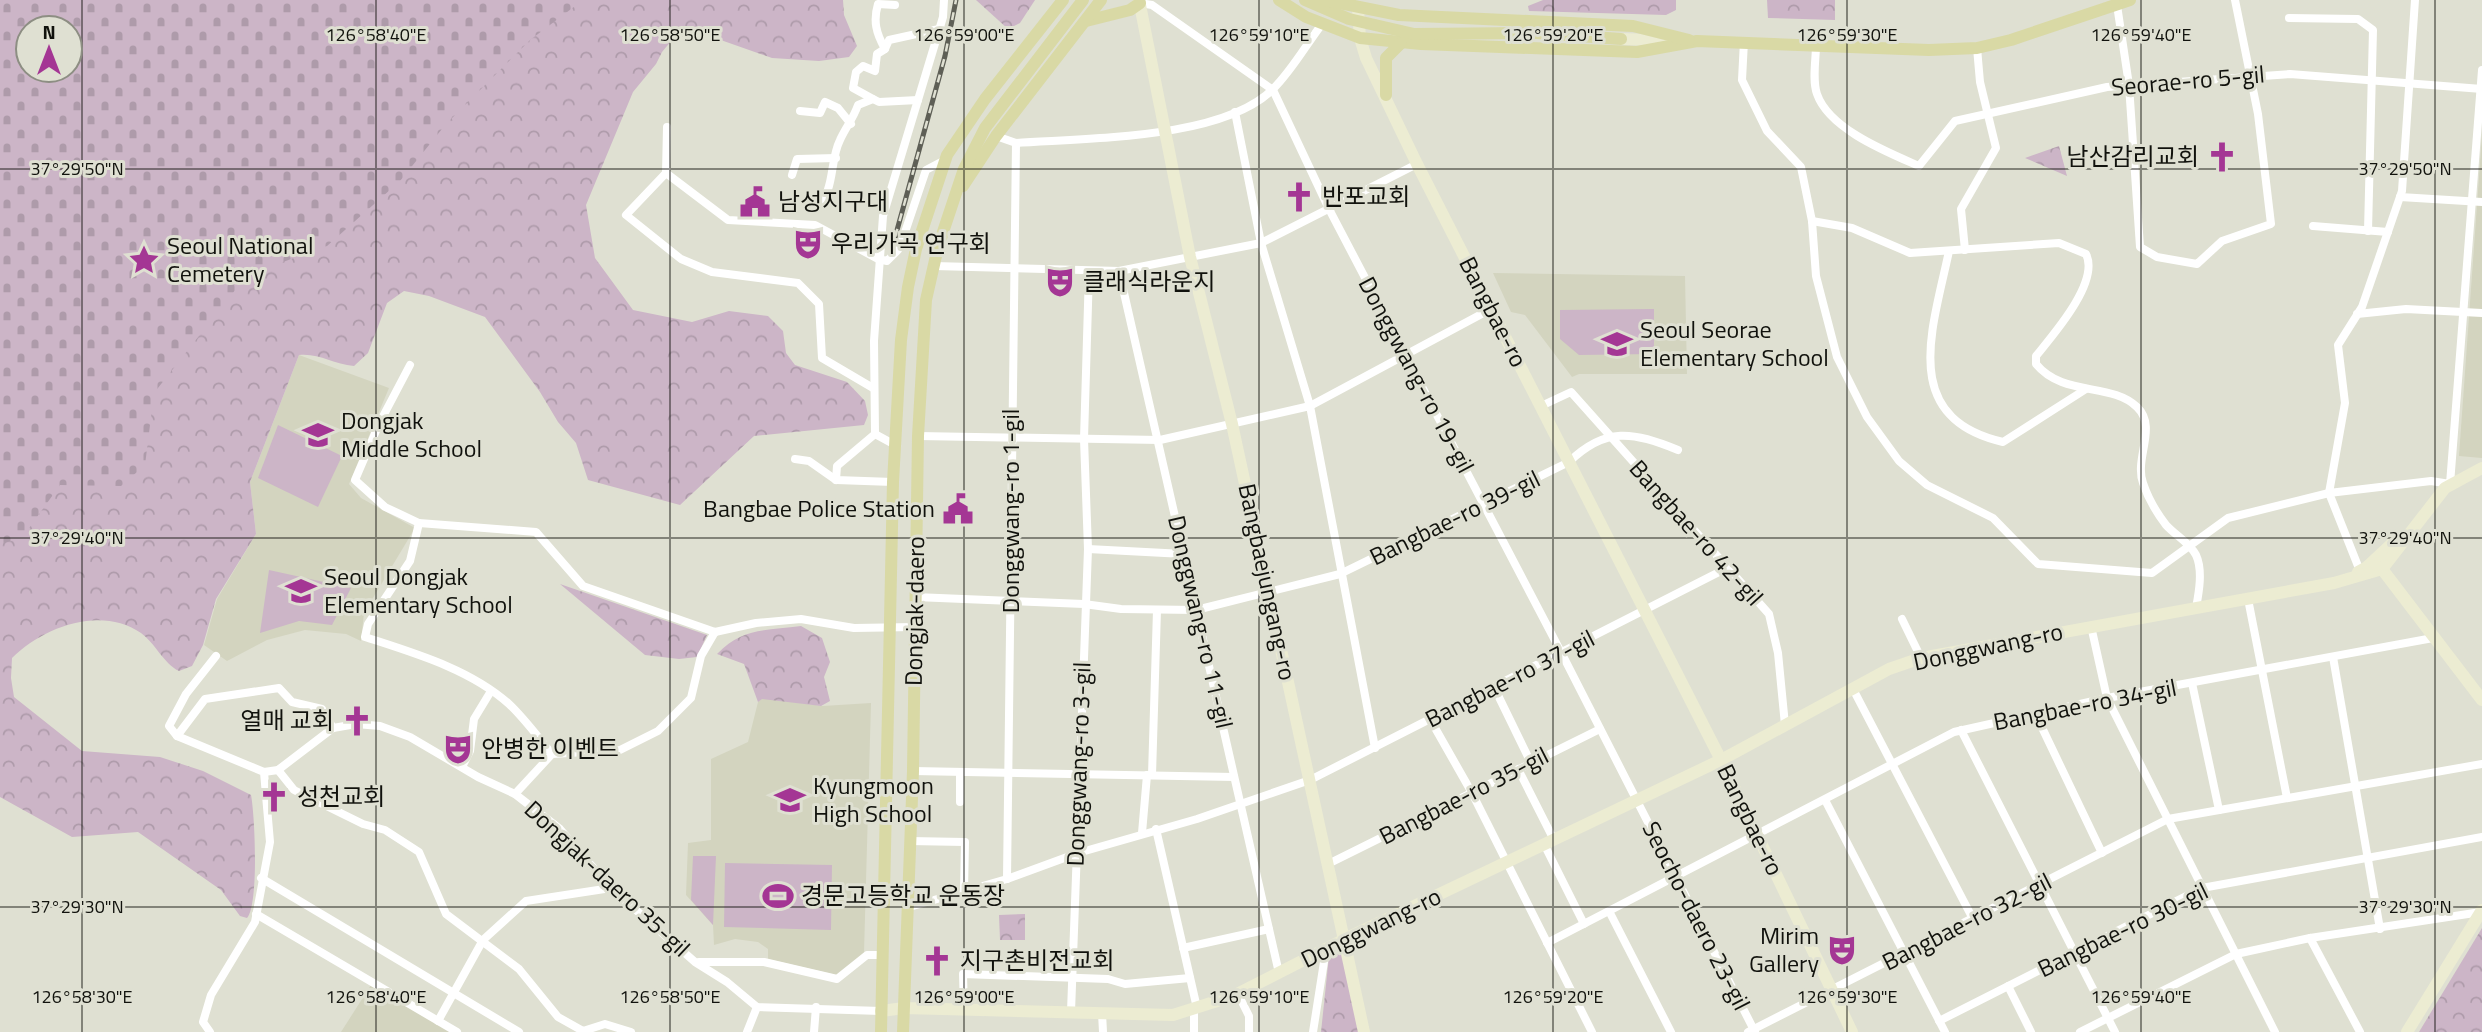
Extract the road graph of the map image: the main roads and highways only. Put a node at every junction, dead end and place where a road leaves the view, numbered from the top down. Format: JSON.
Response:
{"nodes":[{"id":1,"x":1063,"y":0,"type":"edge"},
{"id":2,"x":1083,"y":0,"type":"edge"},
{"id":3,"x":1101,"y":0,"type":"edge"},
{"id":4,"x":1279,"y":0,"type":"edge"},
{"id":5,"x":1305,"y":0,"type":"edge"},
{"id":6,"x":1325,"y":0,"type":"edge"},
{"id":7,"x":1344,"y":0,"type":"edge"},
{"id":8,"x":2130,"y":0,"type":"edge"},
{"id":9,"x":1139,"y":1,"type":"edge"},
{"id":10,"x":1436,"y":18,"type":"junction"},
{"id":11,"x":1419,"y":20,"type":"junction"},
{"id":12,"x":1085,"y":21,"type":"junction"},
{"id":13,"x":1479,"y":32,"type":"junction"},
{"id":14,"x":1359,"y":36,"type":"junction"},
{"id":15,"x":1621,"y":39,"type":"road end"},
{"id":16,"x":1697,"y":41,"type":"junction"},
{"id":17,"x":1401,"y":43,"type":"junction"},
{"id":18,"x":1421,"y":44,"type":"junction"},
{"id":19,"x":1386,"y":95,"type":"road end"},
{"id":20,"x":935,"y":185,"type":"junction"},
{"id":21,"x":957,"y":195,"type":"junction"},
{"id":22,"x":881,"y":1032,"type":"edge"},
{"id":23,"x":903,"y":1032,"type":"edge"}],
"edges":[{"from":1,"to":20,"type":"main road","name":"Dongjak-daero"},
{"from":2,"to":21,"type":"main road","name":"Dongjak-daero"},
{"from":3,"to":12,"type":"main road","name":"Dongjak-daero"},
{"from":4,"to":14,"type":"main road"},
{"from":5,"to":13,"type":"main road"},
{"from":6,"to":10,"type":"main road"},
{"from":7,"to":13,"type":"main road"},
{"from":8,"to":16,"type":"main road"},
{"from":9,"to":12,"type":"main road"},
{"from":10,"to":11,"type":"main road"},
{"from":10,"to":16,"type":"main road"},
{"from":11,"to":14,"type":"main road"},
{"from":11,"to":18,"type":"main road"},
{"from":12,"to":21,"type":"main road","name":"Dongjak-daero"},
{"from":13,"to":15,"type":"main road"},
{"from":14,"to":17,"type":"main road"},
{"from":16,"to":18,"type":"main road"},
{"from":17,"to":18,"type":"main road"},
{"from":17,"to":19,"type":"main road"},
{"from":20,"to":21,"type":"main road"},
{"from":20,"to":22,"type":"main road","name":"Dongjak-daero"},
{"from":21,"to":23,"type":"main road","name":"Dongjak-daero"}]}
